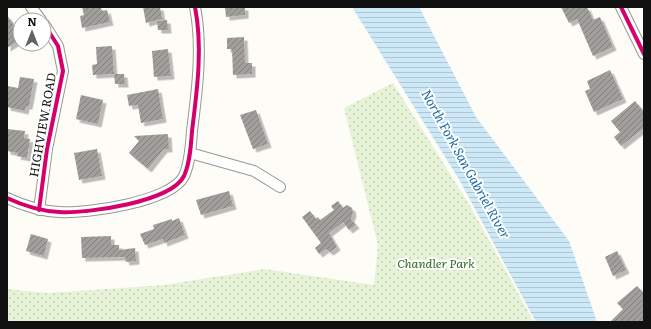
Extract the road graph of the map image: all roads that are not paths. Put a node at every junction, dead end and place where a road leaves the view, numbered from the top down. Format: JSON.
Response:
{"nodes":[{"id":1,"x":195,"y":7,"type":"edge"},
{"id":2,"x":621,"y":7,"type":"edge"},
{"id":3,"x":52,"y":37,"type":"edge"},
{"id":4,"x":644,"y":54,"type":"edge"},
{"id":5,"x":190,"y":153,"type":"junction"},
{"id":6,"x":280,"y":187,"type":"dead end"},
{"id":7,"x":7,"y":198,"type":"edge"},
{"id":8,"x":39,"y":210,"type":"junction"}],
"edges":[{"from":1,"to":5,"type":"street"},
{"from":2,"to":4,"type":"street"},
{"from":3,"to":8,"type":"street","name":"HIGHVIEW ROAD"},
{"from":5,"to":6,"type":"street"},
{"from":5,"to":8,"type":"street"},
{"from":7,"to":8,"type":"street"}]}
